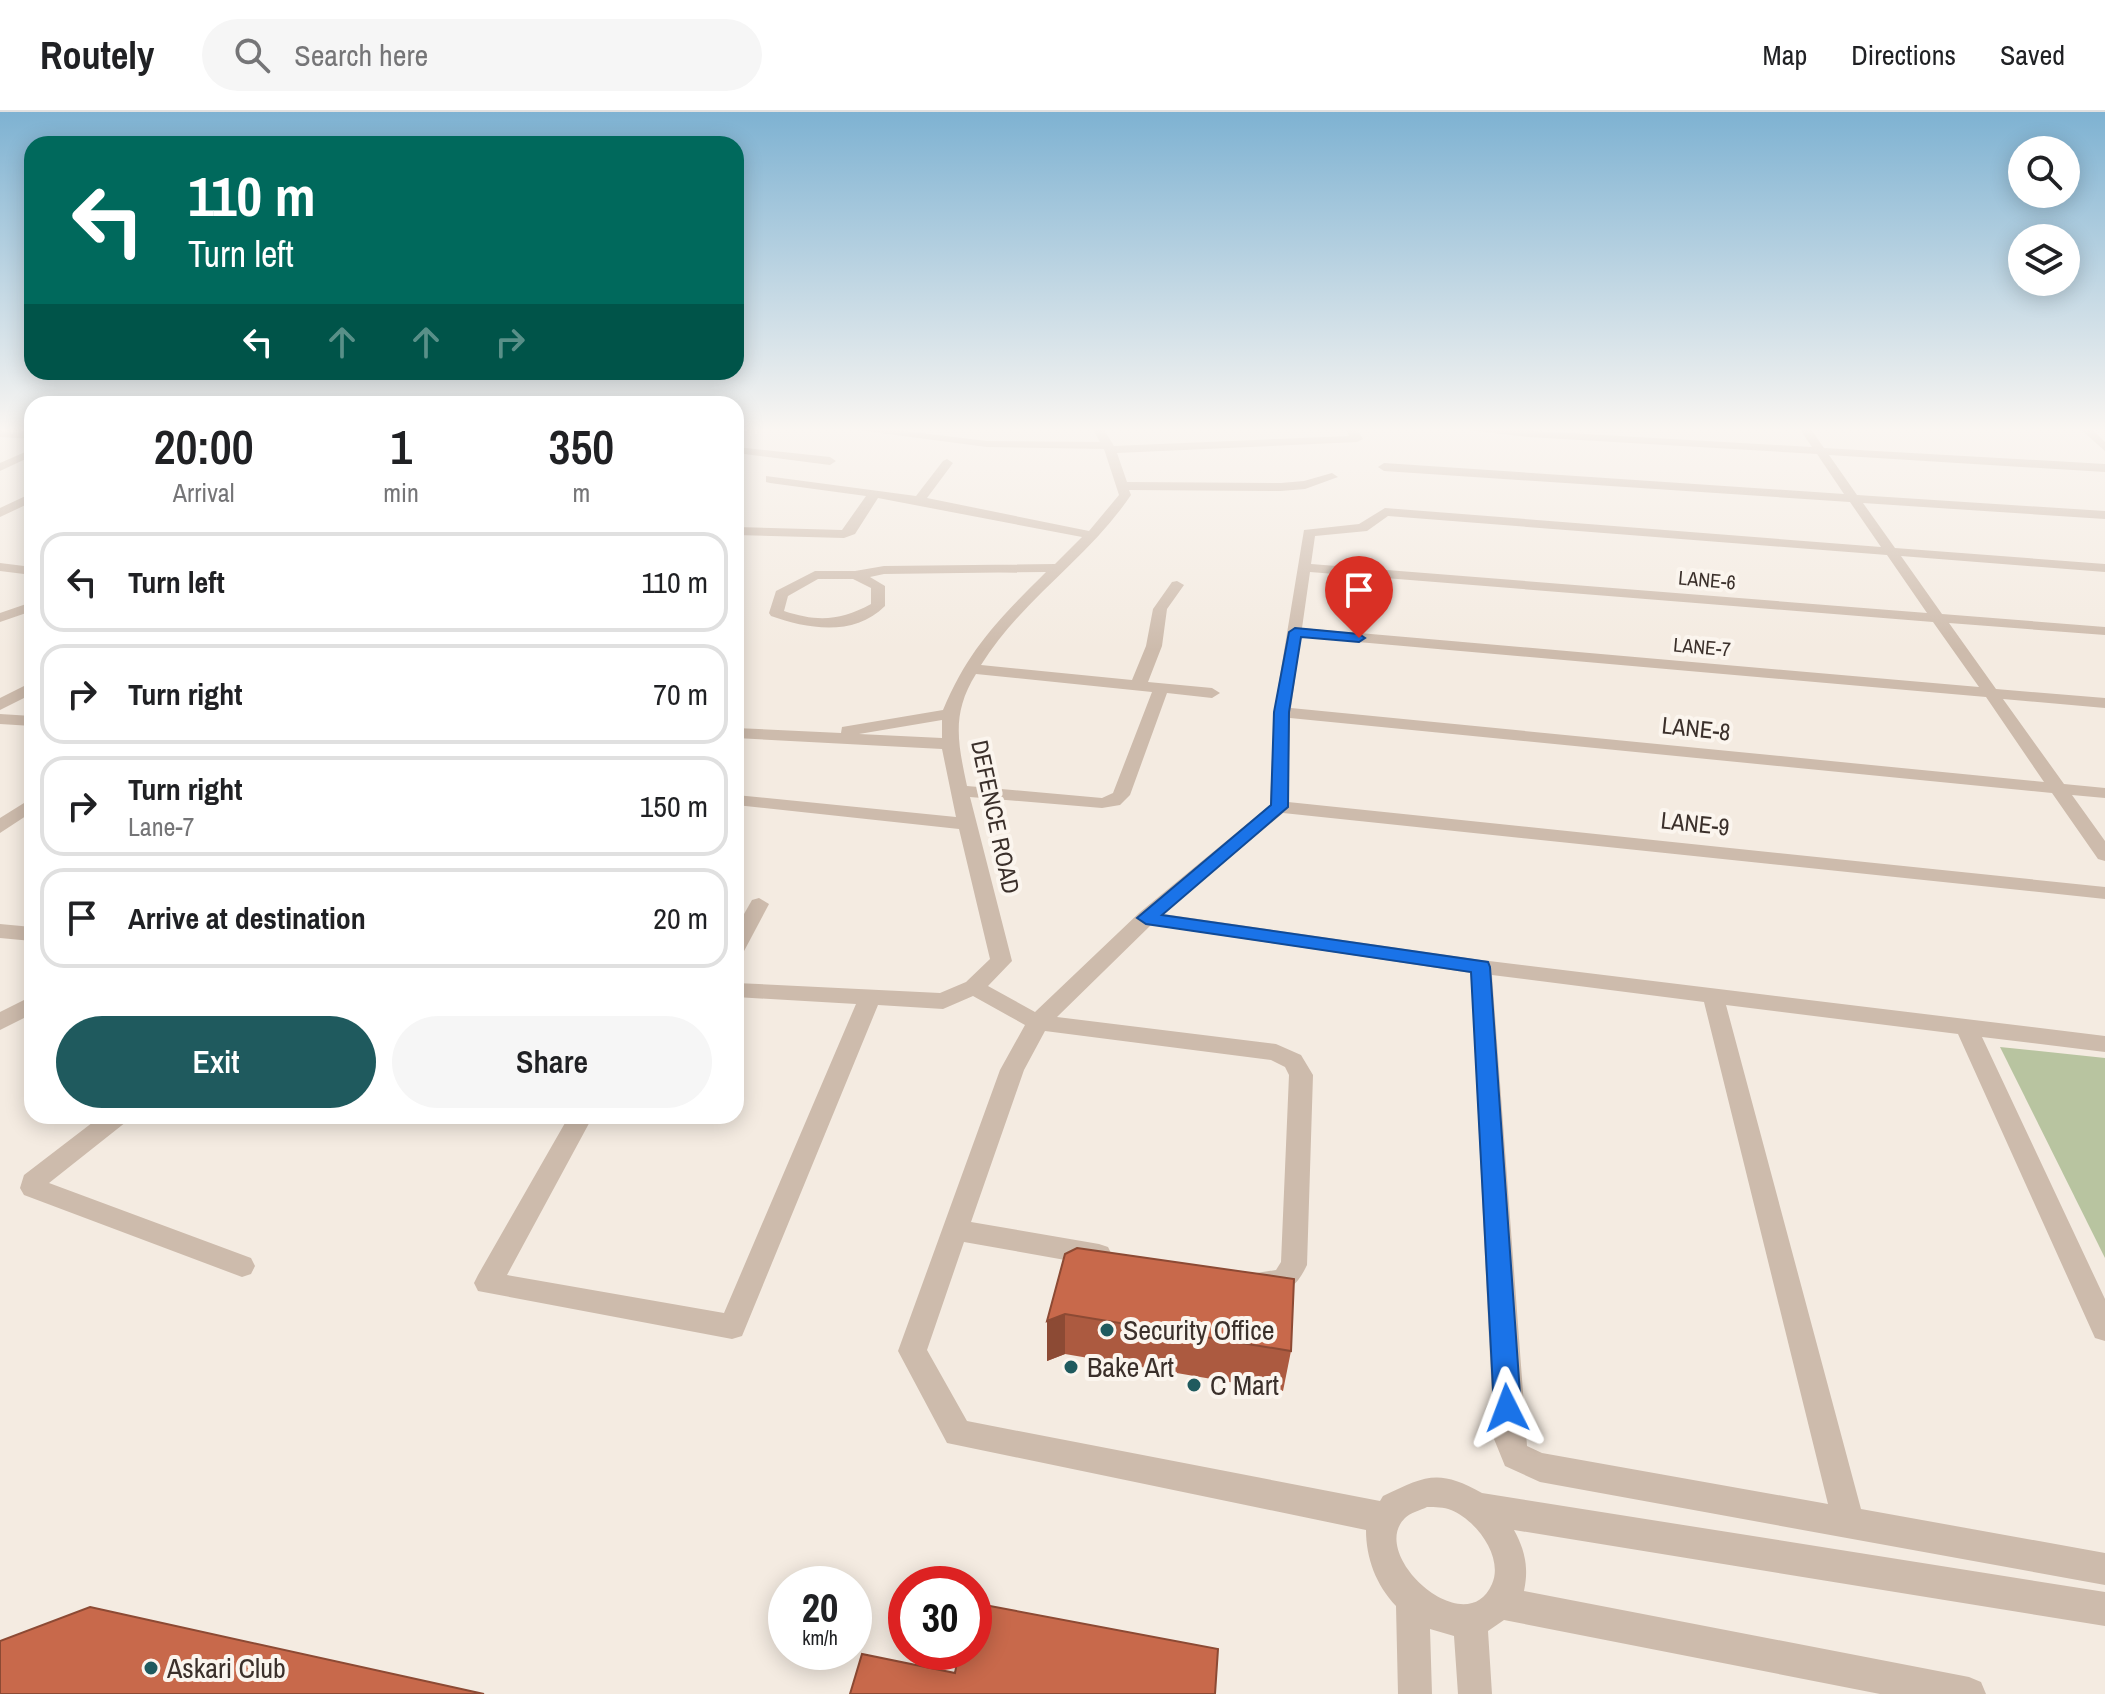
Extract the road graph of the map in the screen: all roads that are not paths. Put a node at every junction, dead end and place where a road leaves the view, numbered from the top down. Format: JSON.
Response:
{"nodes":[{"id":1,"x":23,"y":502,"type":"edge"},
{"id":2,"x":869,"y":502,"type":"edge"},
{"id":3,"x":928,"y":502,"type":"edge"},
{"id":4,"x":1120,"y":502,"type":"edge"},
{"id":5,"x":1855,"y":502,"type":"edge"},
{"id":6,"x":1920,"y":502,"type":"edge"},
{"id":7,"x":0,"y":503,"type":"edge"},
{"id":8,"x":17,"y":505,"type":"junction"},
{"id":9,"x":24,"y":505,"type":"edge"},
{"id":10,"x":0,"y":513,"type":"edge"},
{"id":11,"x":2105,"y":515,"type":"edge"},
{"id":12,"x":744,"y":532,"type":"edge"},
{"id":13,"x":1089,"y":535,"type":"junction"},
{"id":14,"x":1890,"y":552,"type":"junction"},
{"id":15,"x":0,"y":567,"type":"edge"},
{"id":16,"x":1057,"y":568,"type":"junction"},
{"id":17,"x":1306,"y":568,"type":"junction"},
{"id":18,"x":2105,"y":568,"type":"edge"},
{"id":19,"x":24,"y":570,"type":"edge"},
{"id":20,"x":855,"y":575,"type":"junction"},
{"id":21,"x":1177,"y":585,"type":"dead end"},
{"id":22,"x":0,"y":605,"type":"edge"},
{"id":23,"x":24,"y":608,"type":"edge"},
{"id":24,"x":24,"y":609,"type":"edge"},
{"id":25,"x":0,"y":618,"type":"edge"},
{"id":26,"x":1938,"y":619,"type":"junction"},
{"id":27,"x":2105,"y":631,"type":"edge"},
{"id":28,"x":1295,"y":632,"type":"junction"},
{"id":29,"x":971,"y":669,"type":"junction"},
{"id":30,"x":1138,"y":686,"type":"junction"},
{"id":31,"x":1161,"y":688,"type":"junction"},
{"id":32,"x":1989,"y":691,"type":"junction"},
{"id":33,"x":24,"y":692,"type":"edge"},
{"id":34,"x":1212,"y":693,"type":"dead end"},
{"id":35,"x":2105,"y":703,"type":"edge"},
{"id":36,"x":0,"y":705,"type":"edge"},
{"id":37,"x":1282,"y":712,"type":"junction"},
{"id":38,"x":950,"y":714,"type":"junction"},
{"id":39,"x":0,"y":719,"type":"edge"},
{"id":40,"x":24,"y":720,"type":"edge"},
{"id":41,"x":744,"y":734,"type":"edge"},
{"id":42,"x":808,"y":738,"type":"junction"},
{"id":43,"x":950,"y":744,"type":"junction"},
{"id":44,"x":2058,"y":789,"type":"junction"},
{"id":45,"x":959,"y":791,"type":"junction"},
{"id":46,"x":2105,"y":793,"type":"edge"},
{"id":47,"x":744,"y":801,"type":"edge"},
{"id":48,"x":1279,"y":807,"type":"junction"},
{"id":49,"x":24,"y":809,"type":"edge"},
{"id":50,"x":968,"y":824,"type":"junction"},
{"id":51,"x":0,"y":827,"type":"edge"},
{"id":52,"x":2105,"y":855,"type":"edge"},
{"id":53,"x":2105,"y":893,"type":"edge"},
{"id":54,"x":759,"y":904,"type":"dead end"},
{"id":55,"x":1146,"y":918,"type":"junction"},
{"id":56,"x":0,"y":931,"type":"edge"},
{"id":57,"x":24,"y":933,"type":"edge"},
{"id":58,"x":744,"y":933,"type":"edge"},
{"id":59,"x":1481,"y":967,"type":"junction"},
{"id":60,"x":974,"y":987,"type":"junction"},
{"id":61,"x":744,"y":990,"type":"edge"},
{"id":62,"x":1713,"y":996,"type":"junction"},
{"id":63,"x":870,"y":997,"type":"junction"},
{"id":64,"x":24,"y":1008,"type":"edge"},
{"id":65,"x":0,"y":1022,"type":"edge"},
{"id":66,"x":1038,"y":1022,"type":"junction"},
{"id":67,"x":1967,"y":1028,"type":"junction"},
{"id":68,"x":2105,"y":1044,"type":"edge"},
{"id":69,"x":108,"y":1124,"type":"edge"},
{"id":70,"x":577,"y":1124,"type":"edge"},
{"id":71,"x":954,"y":1230,"type":"junction"},
{"id":72,"x":1122,"y":1259,"type":"edge"},
{"id":73,"x":242,"y":1266,"type":"dead end"},
{"id":74,"x":1229,"y":1277,"type":"edge"},
{"id":75,"x":2105,"y":1329,"type":"edge"},
{"id":76,"x":1477,"y":1508,"type":"junction"},
{"id":77,"x":1386,"y":1518,"type":"junction"},
{"id":78,"x":1849,"y":1523,"type":"junction"},
{"id":79,"x":2105,"y":1569,"type":"edge"},
{"id":80,"x":1413,"y":1602,"type":"junction"},
{"id":81,"x":1500,"y":1603,"type":"junction"},
{"id":82,"x":2105,"y":1609,"type":"edge"},
{"id":83,"x":1470,"y":1620,"type":"junction"},
{"id":84,"x":1415,"y":1694,"type":"edge"},
{"id":85,"x":1475,"y":1694,"type":"edge"},
{"id":86,"x":1969,"y":1694,"type":"edge"}],
"edges":[{"from":1,"to":8,"type":"street"},
{"from":2,"to":12,"type":"street"},
{"from":3,"to":13,"type":"street"},
{"from":4,"to":13,"type":"street","name":"DEFENCE ROAD"},
{"from":5,"to":14,"type":"street"},
{"from":6,"to":11,"type":"street"},
{"from":7,"to":8,"type":"street"},
{"from":8,"to":9,"type":"street"},
{"from":8,"to":10,"type":"street"},
{"from":13,"to":16,"type":"street","name":"DEFENCE ROAD"},
{"from":14,"to":17,"type":"street"},
{"from":14,"to":18,"type":"street"},
{"from":14,"to":26,"type":"street"},
{"from":15,"to":19,"type":"street"},
{"from":16,"to":20,"type":"street"},
{"from":16,"to":29,"type":"street","name":"DEFENCE ROAD"},
{"from":17,"to":26,"type":"street","name":"LANE-6"},
{"from":17,"to":28,"type":"street"},
{"from":20,"to":20,"type":"street"},
{"from":21,"to":30,"type":"street"},
{"from":22,"to":23,"type":"street"},
{"from":24,"to":25,"type":"street"},
{"from":26,"to":27,"type":"street","name":"LANE-6"},
{"from":26,"to":32,"type":"street"},
{"from":28,"to":32,"type":"street","name":"LANE-7"},
{"from":28,"to":37,"type":"street"},
{"from":29,"to":30,"type":"street"},
{"from":29,"to":38,"type":"street","name":"DEFENCE ROAD"},
{"from":30,"to":31,"type":"street"},
{"from":31,"to":34,"type":"street"},
{"from":31,"to":45,"type":"street"},
{"from":32,"to":35,"type":"street","name":"LANE-7"},
{"from":32,"to":44,"type":"street"},
{"from":33,"to":36,"type":"street"},
{"from":37,"to":44,"type":"street","name":"LANE-8"},
{"from":37,"to":48,"type":"street"},
{"from":38,"to":42,"type":"street"},
{"from":38,"to":43,"type":"street","name":"DEFENCE ROAD"},
{"from":39,"to":40,"type":"street"},
{"from":41,"to":42,"type":"street"},
{"from":42,"to":43,"type":"street"},
{"from":43,"to":45,"type":"street","name":"DEFENCE ROAD"},
{"from":44,"to":46,"type":"street","name":"LANE-8"},
{"from":44,"to":52,"type":"street"},
{"from":45,"to":50,"type":"street","name":"DEFENCE ROAD"},
{"from":47,"to":50,"type":"street"},
{"from":48,"to":53,"type":"street","name":"LANE-9"},
{"from":48,"to":55,"type":"street"},
{"from":49,"to":51,"type":"street"},
{"from":50,"to":60,"type":"street","name":"DEFENCE ROAD"},
{"from":54,"to":58,"type":"street"},
{"from":55,"to":59,"type":"street"},
{"from":55,"to":66,"type":"street"},
{"from":56,"to":57,"type":"street"},
{"from":59,"to":62,"type":"street"},
{"from":59,"to":78,"type":"street"},
{"from":60,"to":63,"type":"street","name":"DEFENCE ROAD"},
{"from":60,"to":66,"type":"street"},
{"from":61,"to":63,"type":"street","name":"DEFENCE ROAD"},
{"from":62,"to":67,"type":"street"},
{"from":62,"to":78,"type":"street"},
{"from":63,"to":70,"type":"street"},
{"from":64,"to":65,"type":"street"},
{"from":66,"to":71,"type":"street"},
{"from":66,"to":74,"type":"street"},
{"from":67,"to":68,"type":"street"},
{"from":67,"to":75,"type":"street"},
{"from":69,"to":73,"type":"street"},
{"from":71,"to":72,"type":"street"},
{"from":71,"to":77,"type":"street"},
{"from":76,"to":77,"type":"street"},
{"from":76,"to":81,"type":"street"},
{"from":76,"to":82,"type":"street"},
{"from":77,"to":80,"type":"street"},
{"from":78,"to":79,"type":"street"},
{"from":80,"to":83,"type":"street"},
{"from":80,"to":84,"type":"street"},
{"from":81,"to":83,"type":"street"},
{"from":81,"to":86,"type":"street"},
{"from":83,"to":85,"type":"street"}]}
